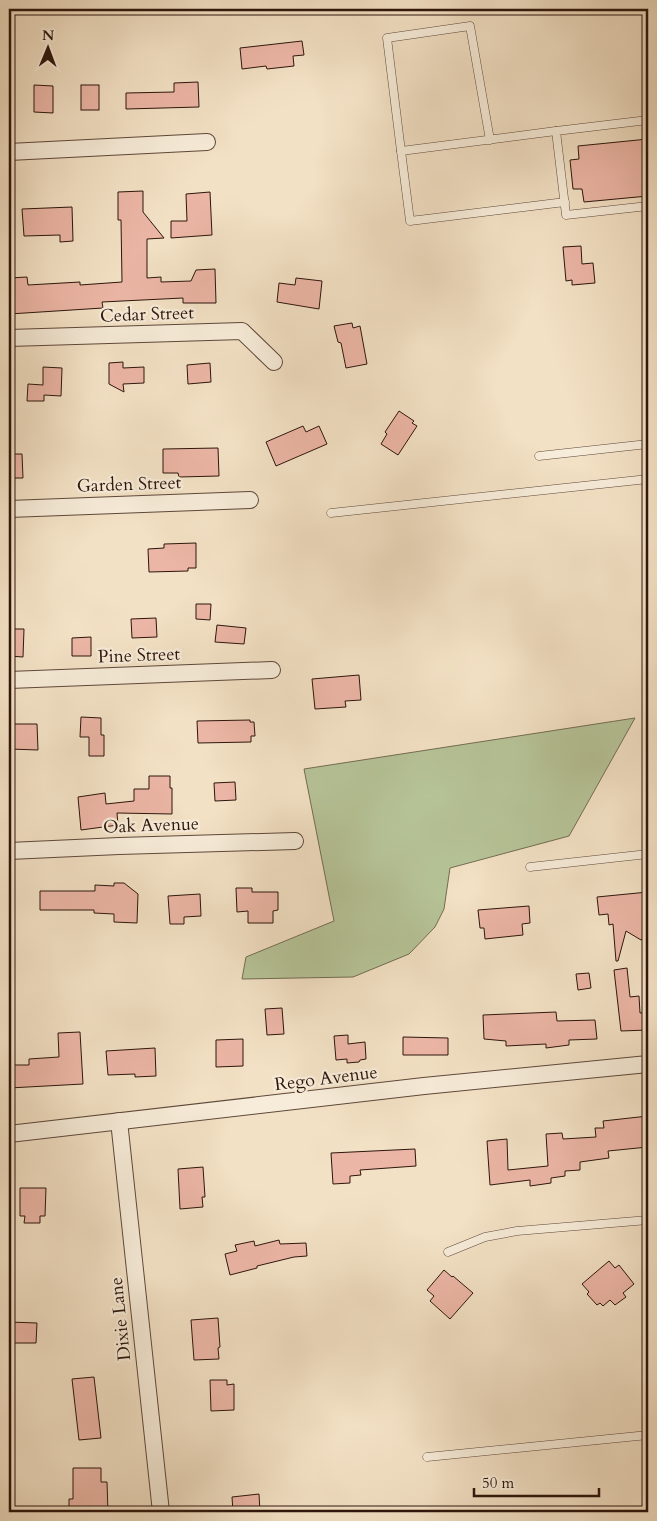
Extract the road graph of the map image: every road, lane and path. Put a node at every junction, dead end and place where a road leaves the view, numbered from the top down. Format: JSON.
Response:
{"nodes":[{"id":1,"x":648,"y":120,"type":"edge"},
{"id":2,"x":556,"y":131,"type":"junction"},
{"id":3,"x":490,"y":140,"type":"junction"},
{"id":4,"x":207,"y":142,"type":"dead end"},
{"id":5,"x":401,"y":151,"type":"junction"},
{"id":6,"x":9,"y":152,"type":"edge"},
{"id":7,"x":564,"y":202,"type":"junction"},
{"id":8,"x":648,"y":206,"type":"edge"},
{"id":9,"x":9,"y":338,"type":"edge"},
{"id":10,"x":274,"y":362,"type":"dead end"},
{"id":11,"x":648,"y":444,"type":"edge"},
{"id":12,"x":539,"y":456,"type":"dead end"},
{"id":13,"x":648,"y":479,"type":"edge"},
{"id":14,"x":250,"y":500,"type":"dead end"},
{"id":15,"x":9,"y":509,"type":"edge"},
{"id":16,"x":331,"y":513,"type":"dead end"},
{"id":17,"x":272,"y":670,"type":"dead end"},
{"id":18,"x":9,"y":680,"type":"edge"},
{"id":19,"x":295,"y":841,"type":"dead end"},
{"id":20,"x":9,"y":852,"type":"edge"},
{"id":21,"x":648,"y":854,"type":"edge"},
{"id":22,"x":530,"y":867,"type":"dead end"},
{"id":23,"x":648,"y":1064,"type":"edge"},
{"id":24,"x":119,"y":1121,"type":"junction"},
{"id":25,"x":9,"y":1134,"type":"edge"},
{"id":26,"x":648,"y":1220,"type":"edge"},
{"id":27,"x":448,"y":1252,"type":"dead end"},
{"id":28,"x":648,"y":1436,"type":"edge"},
{"id":29,"x":427,"y":1457,"type":"dead end"},
{"id":30,"x":161,"y":1512,"type":"edge"}],
"edges":[{"from":1,"to":2,"type":"lane"},
{"from":2,"to":3,"type":"lane"},
{"from":2,"to":7,"type":"lane"},
{"from":3,"to":5,"type":"lane"},
{"from":3,"to":5,"type":"lane"},
{"from":4,"to":6,"type":"street"},
{"from":5,"to":7,"type":"lane"},
{"from":7,"to":8,"type":"lane"},
{"from":9,"to":10,"type":"street","name":"Cedar Street"},
{"from":11,"to":12,"type":"lane"},
{"from":13,"to":16,"type":"lane"},
{"from":14,"to":15,"type":"street","name":"Garden Street"},
{"from":17,"to":18,"type":"street","name":"Pine Street"},
{"from":19,"to":20,"type":"street","name":"Oak Avenue"},
{"from":21,"to":22,"type":"lane"},
{"from":23,"to":24,"type":"street","name":"Rego Avenue"},
{"from":24,"to":25,"type":"street","name":"Rego Avenue"},
{"from":24,"to":30,"type":"street","name":"Dixie Lane"},
{"from":26,"to":27,"type":"lane"},
{"from":28,"to":29,"type":"lane"}]}
